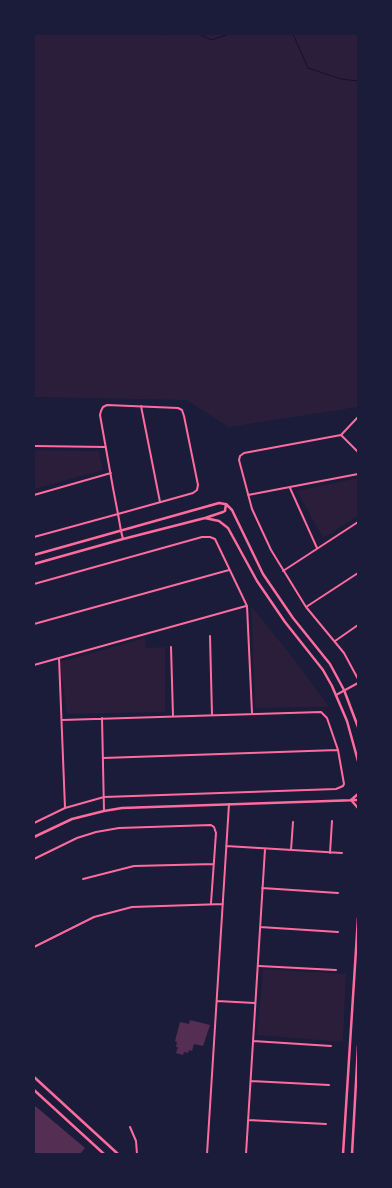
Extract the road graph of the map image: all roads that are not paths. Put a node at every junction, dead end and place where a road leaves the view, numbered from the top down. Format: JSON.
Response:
{"nodes":[{"id":1,"x":141,"y":406,"type":"junction"},
{"id":2,"x":358,"y":417,"type":"edge"},
{"id":3,"x":341,"y":435,"type":"junction"},
{"id":4,"x":34,"y":446,"type":"edge"},
{"id":5,"x":106,"y":447,"type":"junction"},
{"id":6,"x":358,"y":452,"type":"edge"},
{"id":7,"x":111,"y":473,"type":"junction"},
{"id":8,"x":358,"y":474,"type":"edge"},
{"id":9,"x":290,"y":488,"type":"junction"},
{"id":10,"x":34,"y":495,"type":"edge"},
{"id":11,"x":248,"y":495,"type":"junction"},
{"id":12,"x":160,"y":502,"type":"junction"},
{"id":13,"x":226,"y":504,"type":"junction"},
{"id":14,"x":118,"y":514,"type":"junction"},
{"id":15,"x":206,"y":518,"type":"junction"},
{"id":16,"x":358,"y":522,"type":"edge"},
{"id":17,"x":121,"y":531,"type":"junction"},
{"id":18,"x":34,"y":537,"type":"edge"},
{"id":19,"x":123,"y":539,"type":"junction"},
{"id":20,"x":317,"y":549,"type":"junction"},
{"id":21,"x":34,"y":555,"type":"edge"},
{"id":22,"x":34,"y":564,"type":"edge"},
{"id":23,"x":229,"y":570,"type":"junction"},
{"id":24,"x":283,"y":571,"type":"junction"},
{"id":25,"x":358,"y":573,"type":"edge"},
{"id":26,"x":34,"y":584,"type":"edge"},
{"id":27,"x":247,"y":606,"type":"junction"},
{"id":28,"x":306,"y":607,"type":"junction"},
{"id":29,"x":34,"y":624,"type":"edge"},
{"id":30,"x":358,"y":625,"type":"edge"},
{"id":31,"x":210,"y":636,"type":"dead end"},
{"id":32,"x":335,"y":641,"type":"junction"},
{"id":33,"x":172,"y":647,"type":"dead end"},
{"id":34,"x":59,"y":658,"type":"junction"},
{"id":35,"x":34,"y":665,"type":"edge"},
{"id":36,"x":358,"y":681,"type":"edge"},
{"id":37,"x":344,"y":690,"type":"junction"},
{"id":38,"x":336,"y":694,"type":"junction"},
{"id":39,"x":252,"y":714,"type":"junction"},
{"id":40,"x":212,"y":715,"type":"junction"},
{"id":41,"x":173,"y":716,"type":"junction"},
{"id":42,"x":102,"y":718,"type":"junction"},
{"id":43,"x":62,"y":720,"type":"junction"},
{"id":44,"x":358,"y":727,"type":"edge"},
{"id":45,"x":338,"y":750,"type":"junction"},
{"id":46,"x":103,"y":758,"type":"junction"},
{"id":47,"x":358,"y":761,"type":"edge"},
{"id":48,"x":358,"y":794,"type":"edge"},
{"id":49,"x":104,"y":797,"type":"junction"},
{"id":50,"x":351,"y":800,"type":"junction"},
{"id":51,"x":358,"y":800,"type":"edge"},
{"id":52,"x":228,"y":804,"type":"junction"},
{"id":53,"x":65,"y":808,"type":"junction"},
{"id":54,"x":358,"y":808,"type":"edge"},
{"id":55,"x":104,"y":811,"type":"junction"},
{"id":56,"x":332,"y":821,"type":"dead end"},
{"id":57,"x":292,"y":822,"type":"dead end"},
{"id":58,"x":34,"y":823,"type":"edge"},
{"id":59,"x":34,"y":837,"type":"edge"},
{"id":60,"x":226,"y":846,"type":"junction"},
{"id":61,"x":265,"y":849,"type":"junction"},
{"id":62,"x":291,"y":850,"type":"junction"},
{"id":63,"x":330,"y":853,"type":"junction"},
{"id":64,"x":342,"y":853,"type":"dead end"},
{"id":65,"x":34,"y":859,"type":"edge"},
{"id":66,"x":214,"y":864,"type":"junction"},
{"id":67,"x":83,"y":878,"type":"dead end"},
{"id":68,"x":262,"y":888,"type":"junction"},
{"id":69,"x":338,"y":893,"type":"dead end"},
{"id":70,"x":211,"y":903,"type":"junction"},
{"id":71,"x":222,"y":904,"type":"junction"},
{"id":72,"x":358,"y":918,"type":"edge"},
{"id":73,"x":260,"y":927,"type":"junction"},
{"id":74,"x":338,"y":932,"type":"dead end"},
{"id":75,"x":34,"y":947,"type":"edge"},
{"id":76,"x":357,"y":960,"type":"edge"},
{"id":77,"x":258,"y":966,"type":"junction"},
{"id":78,"x":336,"y":970,"type":"dead end"},
{"id":79,"x":217,"y":1001,"type":"junction"},
{"id":80,"x":256,"y":1003,"type":"junction"},
{"id":81,"x":253,"y":1041,"type":"junction"},
{"id":82,"x":331,"y":1046,"type":"dead end"},
{"id":83,"x":358,"y":1046,"type":"edge"},
{"id":84,"x":34,"y":1077,"type":"edge"},
{"id":85,"x":251,"y":1081,"type":"junction"},
{"id":86,"x":329,"y":1086,"type":"dead end"},
{"id":87,"x":34,"y":1090,"type":"edge"},
{"id":88,"x":248,"y":1120,"type":"junction"},
{"id":89,"x":326,"y":1124,"type":"dead end"},
{"id":90,"x":130,"y":1127,"type":"dead end"},
{"id":91,"x":104,"y":1154,"type":"edge"},
{"id":92,"x":118,"y":1154,"type":"edge"},
{"id":93,"x":137,"y":1154,"type":"edge"},
{"id":94,"x":207,"y":1154,"type":"edge"},
{"id":95,"x":246,"y":1154,"type":"edge"},
{"id":96,"x":343,"y":1154,"type":"edge"},
{"id":97,"x":352,"y":1154,"type":"edge"}],
"edges":[{"from":1,"to":5,"type":"street"},
{"from":1,"to":12,"type":"street"},
{"from":1,"to":12,"type":"street"},
{"from":2,"to":3,"type":"street"},
{"from":3,"to":6,"type":"street"},
{"from":3,"to":11,"type":"street"},
{"from":4,"to":5,"type":"street"},
{"from":5,"to":7,"type":"street"},
{"from":7,"to":10,"type":"street"},
{"from":7,"to":14,"type":"street"},
{"from":8,"to":9,"type":"street"},
{"from":9,"to":11,"type":"street"},
{"from":9,"to":20,"type":"street"},
{"from":11,"to":24,"type":"street"},
{"from":12,"to":14,"type":"street"},
{"from":13,"to":15,"type":"street"},
{"from":13,"to":17,"type":"street"},
{"from":13,"to":37,"type":"street"},
{"from":14,"to":17,"type":"street"},
{"from":14,"to":18,"type":"street"},
{"from":15,"to":19,"type":"street"},
{"from":15,"to":38,"type":"street"},
{"from":16,"to":20,"type":"street"},
{"from":17,"to":19,"type":"street"},
{"from":17,"to":21,"type":"street"},
{"from":19,"to":22,"type":"street"},
{"from":20,"to":24,"type":"street"},
{"from":23,"to":26,"type":"street"},
{"from":23,"to":27,"type":"street"},
{"from":23,"to":29,"type":"street"},
{"from":24,"to":28,"type":"street"},
{"from":25,"to":28,"type":"street"},
{"from":27,"to":34,"type":"street"},
{"from":27,"to":39,"type":"street"},
{"from":28,"to":32,"type":"street"},
{"from":30,"to":32,"type":"street"},
{"from":31,"to":40,"type":"street"},
{"from":32,"to":36,"type":"street"},
{"from":33,"to":41,"type":"street"},
{"from":34,"to":35,"type":"street"},
{"from":34,"to":43,"type":"street"},
{"from":36,"to":37,"type":"street"},
{"from":37,"to":38,"type":"street"},
{"from":37,"to":44,"type":"street"},
{"from":38,"to":47,"type":"street"},
{"from":39,"to":40,"type":"street"},
{"from":39,"to":45,"type":"street"},
{"from":40,"to":41,"type":"street"},
{"from":41,"to":42,"type":"street"},
{"from":42,"to":43,"type":"street"},
{"from":42,"to":46,"type":"street"},
{"from":43,"to":53,"type":"street"},
{"from":45,"to":46,"type":"street"},
{"from":45,"to":49,"type":"street"},
{"from":46,"to":49,"type":"street"},
{"from":48,"to":50,"type":"street"},
{"from":49,"to":53,"type":"street"},
{"from":49,"to":55,"type":"street"},
{"from":50,"to":51,"type":"street"},
{"from":50,"to":52,"type":"street"},
{"from":50,"to":54,"type":"street"},
{"from":52,"to":55,"type":"street"},
{"from":52,"to":60,"type":"street"},
{"from":53,"to":58,"type":"street"},
{"from":55,"to":59,"type":"street"},
{"from":56,"to":63,"type":"street"},
{"from":57,"to":62,"type":"street"},
{"from":60,"to":61,"type":"street"},
{"from":60,"to":71,"type":"street"},
{"from":61,"to":62,"type":"street"},
{"from":61,"to":68,"type":"street"},
{"from":62,"to":63,"type":"street"},
{"from":63,"to":64,"type":"street"},
{"from":65,"to":66,"type":"street"},
{"from":66,"to":67,"type":"street"},
{"from":66,"to":70,"type":"street"},
{"from":68,"to":69,"type":"street"},
{"from":68,"to":73,"type":"street"},
{"from":70,"to":71,"type":"street"},
{"from":70,"to":75,"type":"street"},
{"from":71,"to":79,"type":"street"},
{"from":72,"to":76,"type":"street"},
{"from":73,"to":74,"type":"street"},
{"from":73,"to":77,"type":"street"},
{"from":76,"to":96,"type":"street"},
{"from":77,"to":78,"type":"street"},
{"from":77,"to":80,"type":"street"},
{"from":79,"to":80,"type":"street"},
{"from":79,"to":94,"type":"street"},
{"from":80,"to":81,"type":"street"},
{"from":81,"to":82,"type":"street"},
{"from":81,"to":85,"type":"street"},
{"from":83,"to":97,"type":"street"},
{"from":84,"to":92,"type":"street"},
{"from":85,"to":86,"type":"street"},
{"from":85,"to":88,"type":"street"},
{"from":87,"to":91,"type":"street"},
{"from":88,"to":89,"type":"street"},
{"from":88,"to":95,"type":"street"},
{"from":90,"to":93,"type":"street"}]}
